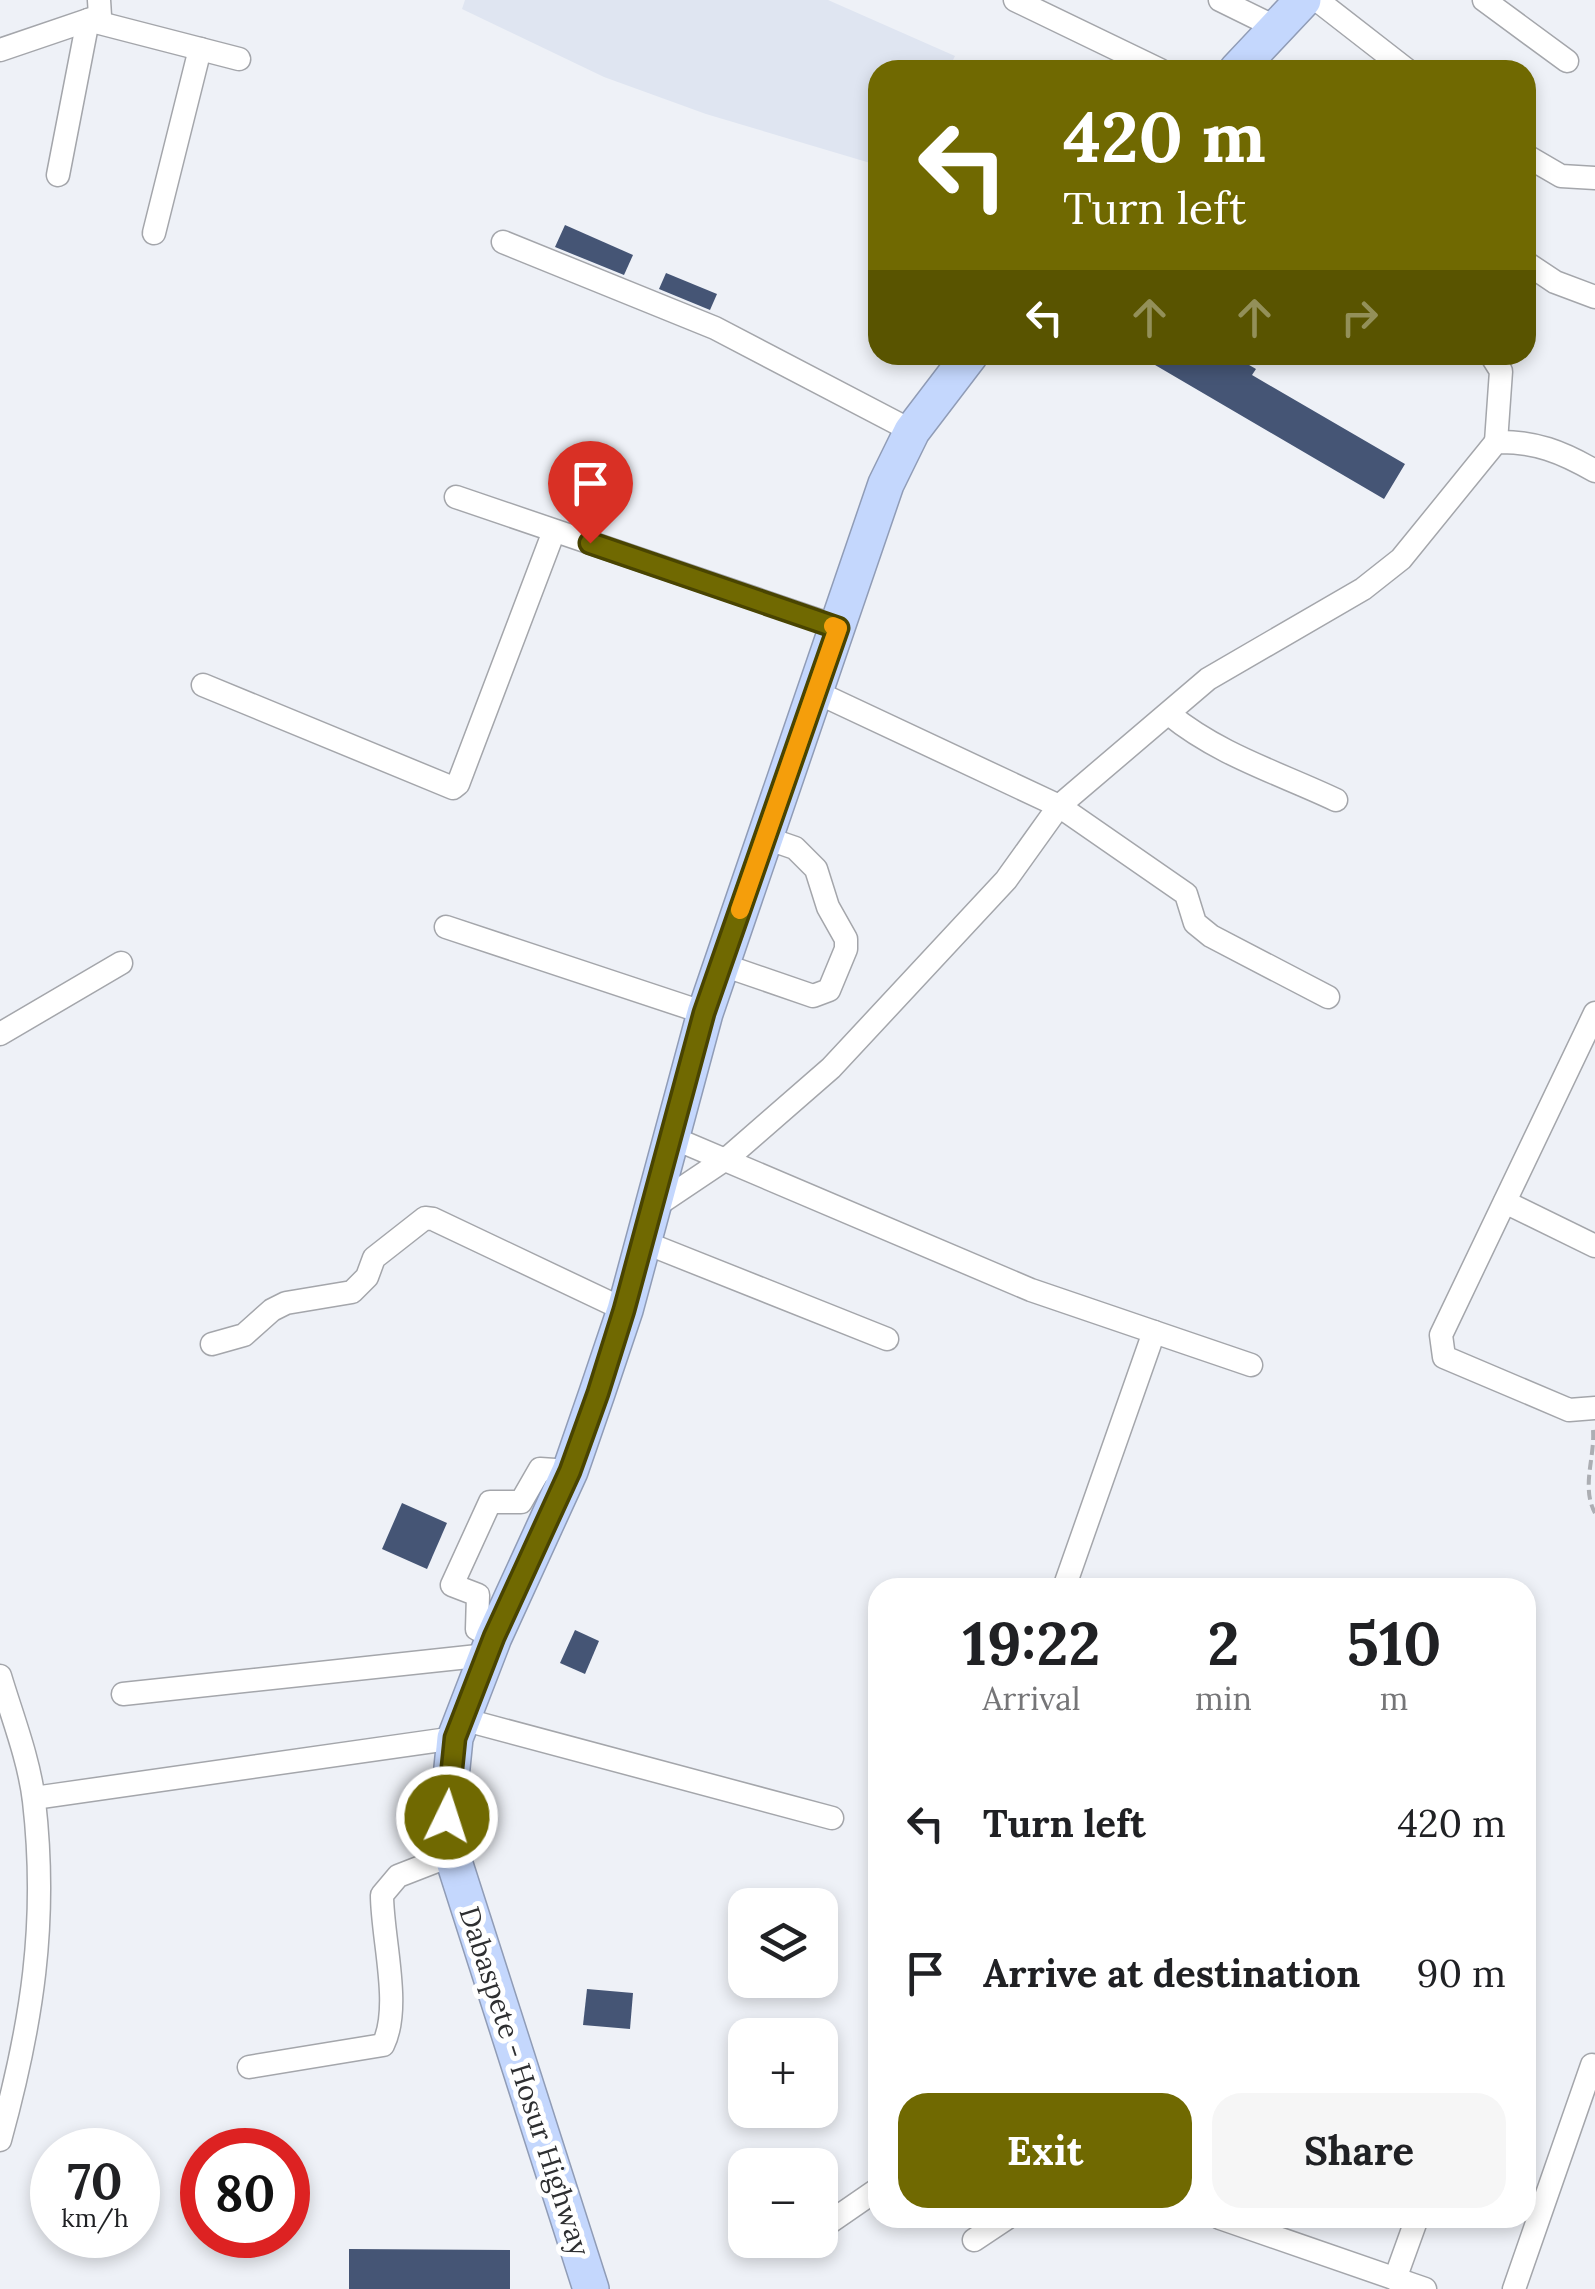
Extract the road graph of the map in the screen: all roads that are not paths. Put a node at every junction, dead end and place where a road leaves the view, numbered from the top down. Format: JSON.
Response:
{"nodes":[{"id":1,"x":1015,"y":0,"type":"edge"},
{"id":2,"x":1220,"y":0,"type":"edge"},
{"id":3,"x":1303,"y":0,"type":"edge"},
{"id":4,"x":1318,"y":0,"type":"edge"},
{"id":5,"x":1484,"y":0,"type":"edge"},
{"id":6,"x":93,"y":10,"type":"edge"},
{"id":7,"x":1277,"y":28,"type":"junction"},
{"id":8,"x":0,"y":50,"type":"edge"},
{"id":9,"x":200,"y":50,"type":"junction"},
{"id":10,"x":239,"y":59,"type":"dead end"},
{"id":11,"x":1139,"y":60,"type":"edge"},
{"id":12,"x":1252,"y":60,"type":"edge"},
{"id":13,"x":1394,"y":60,"type":"edge"},
{"id":14,"x":1567,"y":61,"type":"dead end"},
{"id":15,"x":1536,"y":162,"type":"edge"},
{"id":16,"x":58,"y":175,"type":"dead end"},
{"id":17,"x":1595,"y":178,"type":"edge"},
{"id":18,"x":154,"y":232,"type":"dead end"},
{"id":19,"x":503,"y":242,"type":"dead end"},
{"id":20,"x":1536,"y":269,"type":"edge"},
{"id":21,"x":1595,"y":297,"type":"edge"},
{"id":22,"x":962,"y":365,"type":"edge"},
{"id":23,"x":1497,"y":365,"type":"edge"},
{"id":24,"x":912,"y":431,"type":"junction"},
{"id":25,"x":1496,"y":442,"type":"junction"},
{"id":26,"x":1595,"y":471,"type":"edge"},
{"id":27,"x":456,"y":497,"type":"dead end"},
{"id":28,"x":554,"y":531,"type":"junction"},
{"id":29,"x":838,"y":628,"type":"junction"},
{"id":30,"x":203,"y":684,"type":"dead end"},
{"id":31,"x":816,"y":692,"type":"junction"},
{"id":32,"x":1169,"y":714,"type":"junction"},
{"id":33,"x":1336,"y":800,"type":"dead end"},
{"id":34,"x":1059,"y":806,"type":"junction"},
{"id":35,"x":766,"y":838,"type":"junction"},
{"id":36,"x":446,"y":927,"type":"dead end"},
{"id":37,"x":122,"y":963,"type":"dead end"},
{"id":38,"x":720,"y":964,"type":"junction"},
{"id":39,"x":1328,"y":997,"type":"dead end"},
{"id":40,"x":704,"y":1013,"type":"junction"},
{"id":41,"x":1595,"y":1014,"type":"edge"},
{"id":42,"x":0,"y":1034,"type":"edge"},
{"id":43,"x":671,"y":1137,"type":"junction"},
{"id":44,"x":1505,"y":1202,"type":"junction"},
{"id":45,"x":646,"y":1225,"type":"junction"},
{"id":46,"x":1595,"y":1246,"type":"edge"},
{"id":47,"x":624,"y":1310,"type":"junction"},
{"id":48,"x":1154,"y":1332,"type":"junction"},
{"id":49,"x":886,"y":1339,"type":"dead end"},
{"id":50,"x":212,"y":1344,"type":"dead end"},
{"id":51,"x":1251,"y":1365,"type":"dead end"},
{"id":52,"x":1593,"y":1409,"type":"edge"},
{"id":53,"x":570,"y":1471,"type":"junction"},
{"id":54,"x":1068,"y":1578,"type":"edge"},
{"id":55,"x":491,"y":1646,"type":"junction"},
{"id":56,"x":0,"y":1676,"type":"edge"},
{"id":57,"x":124,"y":1694,"type":"dead end"},
{"id":58,"x":458,"y":1728,"type":"junction"},
{"id":59,"x":34,"y":1798,"type":"junction"},
{"id":60,"x":832,"y":1818,"type":"dead end"},
{"id":61,"x":452,"y":1855,"type":"junction"},
{"id":62,"x":1592,"y":2065,"type":"dead end"},
{"id":63,"x":249,"y":2067,"type":"dead end"},
{"id":64,"x":0,"y":2140,"type":"edge"},
{"id":65,"x":868,"y":2195,"type":"edge"},
{"id":66,"x":838,"y":2216,"type":"edge"},
{"id":67,"x":1536,"y":2226,"type":"edge"},
{"id":68,"x":993,"y":2228,"type":"edge"},
{"id":69,"x":1287,"y":2228,"type":"edge"},
{"id":70,"x":1413,"y":2228,"type":"edge"},
{"id":71,"x":1535,"y":2228,"type":"edge"},
{"id":72,"x":974,"y":2240,"type":"dead end"},
{"id":73,"x":1395,"y":2278,"type":"junction"},
{"id":74,"x":591,"y":2289,"type":"edge"},
{"id":75,"x":1425,"y":2289,"type":"edge"},
{"id":76,"x":1514,"y":2289,"type":"edge"}],
"edges":[{"from":1,"to":11,"type":"street"},
{"from":2,"to":7,"type":"street"},
{"from":3,"to":7,"type":"highway"},
{"from":4,"to":13,"type":"street"},
{"from":5,"to":14,"type":"street"},
{"from":6,"to":8,"type":"street"},
{"from":6,"to":9,"type":"street"},
{"from":6,"to":16,"type":"street"},
{"from":7,"to":12,"type":"highway"},
{"from":9,"to":10,"type":"street"},
{"from":9,"to":18,"type":"street"},
{"from":15,"to":17,"type":"street"},
{"from":19,"to":24,"type":"street"},
{"from":20,"to":21,"type":"street"},
{"from":22,"to":24,"type":"highway","name":"Dabaspete - Hosur Highway"},
{"from":23,"to":25,"type":"street"},
{"from":24,"to":29,"type":"highway","name":"Dabaspete - Hosur Highway"},
{"from":25,"to":26,"type":"street"},
{"from":25,"to":32,"type":"street"},
{"from":27,"to":28,"type":"street"},
{"from":28,"to":29,"type":"street"},
{"from":28,"to":30,"type":"street"},
{"from":29,"to":31,"type":"highway","name":"Dabaspete - Hosur Highway"},
{"from":31,"to":34,"type":"street"},
{"from":31,"to":35,"type":"highway","name":"Dabaspete - Hosur Highway"},
{"from":32,"to":33,"type":"street"},
{"from":32,"to":34,"type":"street"},
{"from":34,"to":39,"type":"street"},
{"from":34,"to":45,"type":"street"},
{"from":35,"to":38,"type":"highway","name":"Dabaspete - Hosur Highway"},
{"from":35,"to":38,"type":"street"},
{"from":36,"to":40,"type":"street"},
{"from":37,"to":42,"type":"street"},
{"from":38,"to":40,"type":"highway","name":"Dabaspete - Hosur Highway"},
{"from":40,"to":43,"type":"highway","name":"Dabaspete - Hosur Highway"},
{"from":41,"to":44,"type":"street"},
{"from":43,"to":45,"type":"highway","name":"Dabaspete - Hosur Highway"},
{"from":43,"to":48,"type":"street"},
{"from":44,"to":46,"type":"street"},
{"from":44,"to":52,"type":"street"},
{"from":45,"to":47,"type":"highway","name":"Dabaspete - Hosur Highway"},
{"from":45,"to":49,"type":"street"},
{"from":47,"to":50,"type":"street"},
{"from":47,"to":53,"type":"highway","name":"Dabaspete - Hosur Highway"},
{"from":48,"to":51,"type":"street"},
{"from":48,"to":54,"type":"street"},
{"from":53,"to":55,"type":"highway","name":"Dabaspete - Hosur Highway"},
{"from":53,"to":55,"type":"street"},
{"from":55,"to":57,"type":"street"},
{"from":55,"to":58,"type":"highway","name":"Dabaspete - Hosur Highway"},
{"from":56,"to":59,"type":"street"},
{"from":58,"to":59,"type":"street"},
{"from":58,"to":60,"type":"street"},
{"from":58,"to":61,"type":"highway","name":"Dabaspete - Hosur Highway"},
{"from":59,"to":64,"type":"street"},
{"from":61,"to":63,"type":"street"},
{"from":61,"to":74,"type":"highway","name":"Dabaspete - Hosur Highway"},
{"from":62,"to":67,"type":"street"},
{"from":65,"to":66,"type":"street"},
{"from":68,"to":72,"type":"street"},
{"from":69,"to":73,"type":"street"},
{"from":70,"to":73,"type":"street"},
{"from":71,"to":76,"type":"street"},
{"from":73,"to":75,"type":"street"}]}
